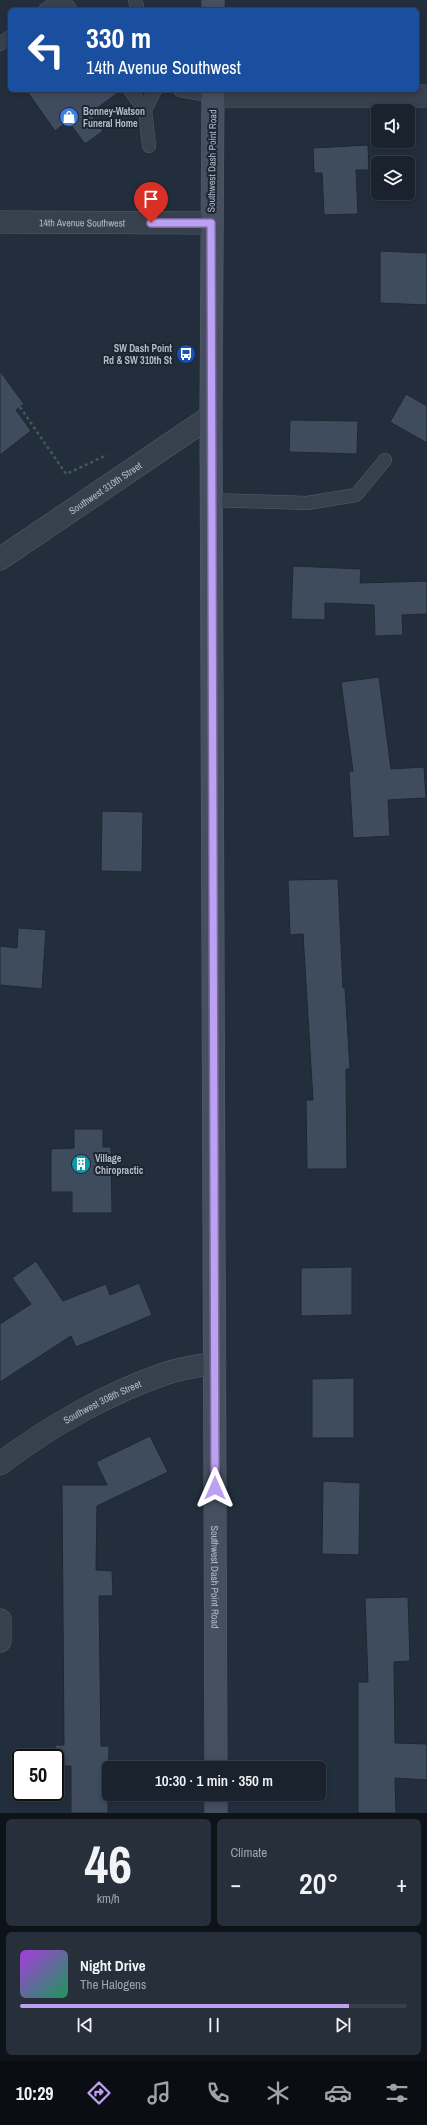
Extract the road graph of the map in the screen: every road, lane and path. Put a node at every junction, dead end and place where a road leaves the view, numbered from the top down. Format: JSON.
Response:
{"nodes":[{"id":1,"x":59,"y":0,"type":"edge"},
{"id":2,"x":48,"y":8,"type":"edge"},
{"id":3,"x":132,"y":92,"type":"edge"},
{"id":4,"x":153,"y":92,"type":"edge"},
{"id":5,"x":202,"y":92,"type":"edge"},
{"id":6,"x":213,"y":93,"type":"edge"},
{"id":7,"x":427,"y":96,"type":"edge"},
{"id":8,"x":145,"y":110,"type":"junction"},
{"id":9,"x":149,"y":146,"type":"dead end"},
{"id":10,"x":0,"y":222,"type":"edge"},
{"id":11,"x":211,"y":223,"type":"junction"},
{"id":12,"x":20,"y":407,"type":"dead end"},
{"id":13,"x":211,"y":416,"type":"junction"},
{"id":14,"x":112,"y":452,"type":"dead end"},
{"id":15,"x":385,"y":460,"type":"dead end"},
{"id":16,"x":211,"y":500,"type":"junction"},
{"id":17,"x":0,"y":559,"type":"edge"},
{"id":18,"x":215,"y":1363,"type":"junction"},
{"id":19,"x":0,"y":1464,"type":"edge"},
{"id":20,"x":0,"y":1620,"type":"edge"},
{"id":21,"x":0,"y":1641,"type":"edge"},
{"id":22,"x":216,"y":1761,"type":"edge"},
{"id":23,"x":216,"y":1801,"type":"edge"},
{"id":24,"x":216,"y":1813,"type":"edge"}],
"edges":[{"from":1,"to":2,"type":"lane"},
{"from":3,"to":8,"type":"lane"},
{"from":4,"to":8,"type":"lane"},
{"from":5,"to":6,"type":"lane"},
{"from":6,"to":7,"type":"street"},
{"from":6,"to":11,"type":"main road","name":"Southwest Dash Point Road"},
{"from":8,"to":9,"type":"lane"},
{"from":10,"to":11,"type":"street","name":"14th Avenue Southwest"},
{"from":11,"to":13,"type":"main road","name":"Southwest Dash Point Road"},
{"from":12,"to":14,"type":"path"},
{"from":13,"to":16,"type":"main road","name":"Southwest Dash Point Road"},
{"from":13,"to":17,"type":"street","name":"Southwest 310th Street"},
{"from":15,"to":16,"type":"lane"},
{"from":16,"to":18,"type":"main road","name":"Southwest Dash Point Road"},
{"from":18,"to":19,"type":"street","name":"Southwest 308th Street"},
{"from":18,"to":22,"type":"main road","name":"Southwest Dash Point Road"},
{"from":20,"to":21,"type":"street"},
{"from":23,"to":24,"type":"main road"}]}
